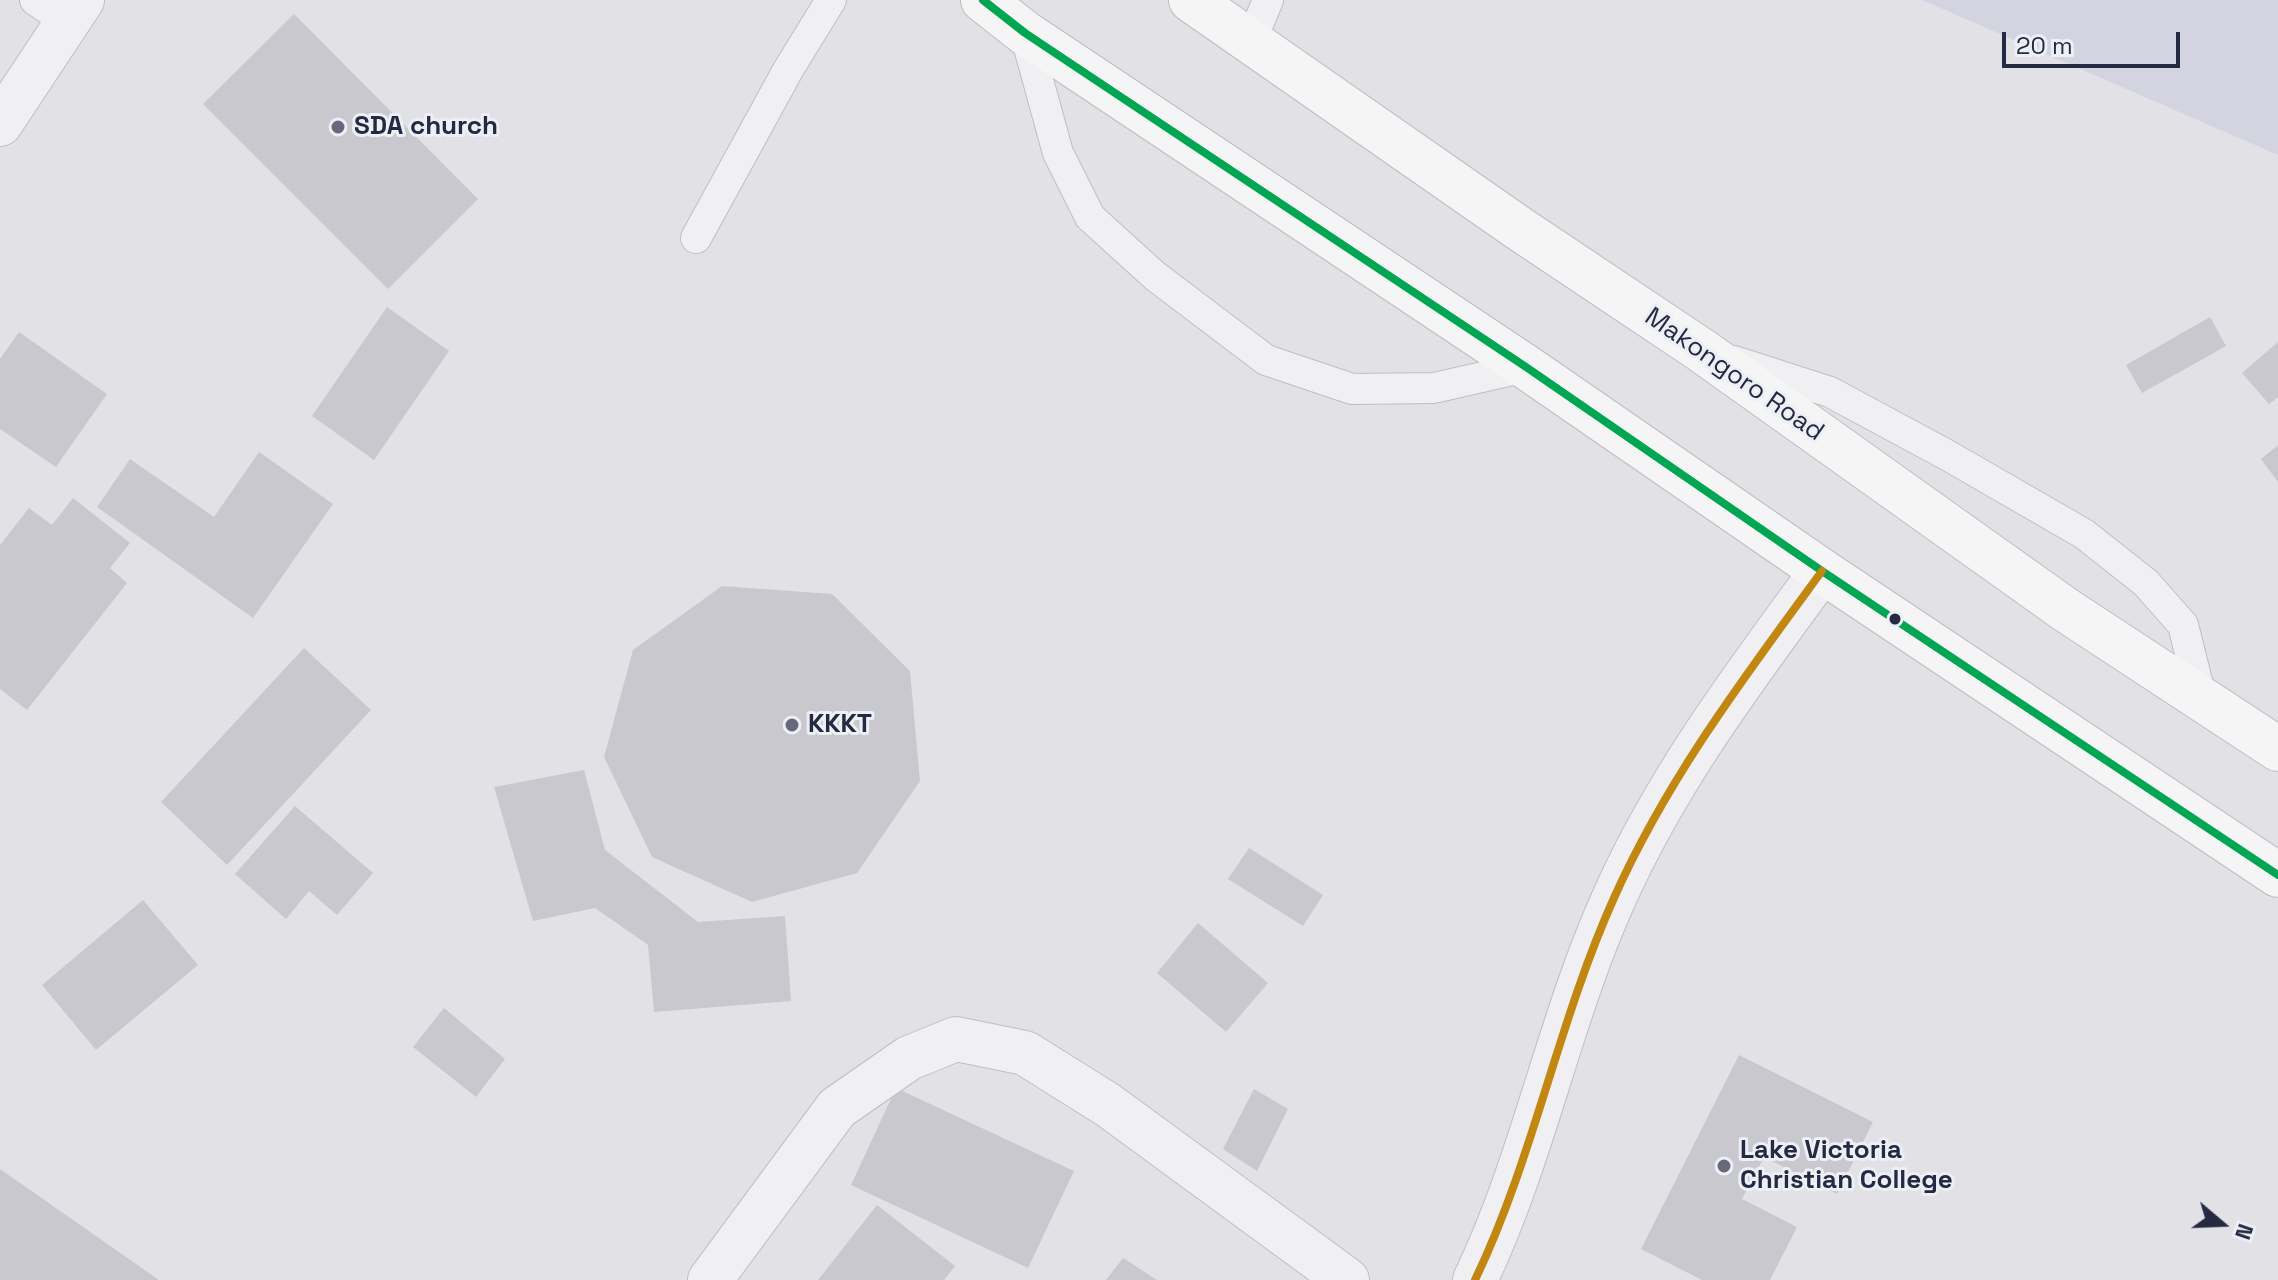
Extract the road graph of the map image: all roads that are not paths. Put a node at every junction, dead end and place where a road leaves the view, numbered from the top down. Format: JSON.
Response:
{"nodes":[{"id":1,"x":831,"y":0,"type":"edge"},
{"id":2,"x":983,"y":0,"type":"edge"},
{"id":3,"x":1191,"y":0,"type":"edge"},
{"id":4,"x":1268,"y":0,"type":"edge"},
{"id":5,"x":61,"y":7,"type":"edge"},
{"id":6,"x":1025,"y":33,"type":"junction"},
{"id":7,"x":1251,"y":41,"type":"junction"},
{"id":8,"x":0,"y":124,"type":"edge"},
{"id":9,"x":696,"y":238,"type":"dead end"},
{"id":10,"x":1701,"y":350,"type":"junction"},
{"id":11,"x":1526,"y":367,"type":"junction"},
{"id":12,"x":1822,"y":571,"type":"junction"},
{"id":13,"x":2202,"y":701,"type":"junction"},
{"id":14,"x":2278,"y":749,"type":"edge"},
{"id":15,"x":2278,"y":875,"type":"edge"},
{"id":16,"x":710,"y":1280,"type":"edge"},
{"id":17,"x":1347,"y":1280,"type":"edge"},
{"id":18,"x":1475,"y":1280,"type":"edge"}],
"edges":[{"from":1,"to":9,"type":"lane"},
{"from":2,"to":6,"type":"main road"},
{"from":3,"to":7,"type":"main road","name":"Makongoro Road"},
{"from":4,"to":7,"type":"lane"},
{"from":5,"to":8,"type":"street"},
{"from":6,"to":11,"type":"main road"},
{"from":6,"to":11,"type":"lane"},
{"from":7,"to":10,"type":"main road","name":"Makongoro Road"},
{"from":10,"to":13,"type":"main road","name":"Makongoro Road"},
{"from":10,"to":13,"type":"lane"},
{"from":11,"to":12,"type":"main road"},
{"from":12,"to":15,"type":"main road"},
{"from":12,"to":18,"type":"street"},
{"from":13,"to":14,"type":"main road","name":"Makongoro Road"},
{"from":16,"to":17,"type":"street"}]}
